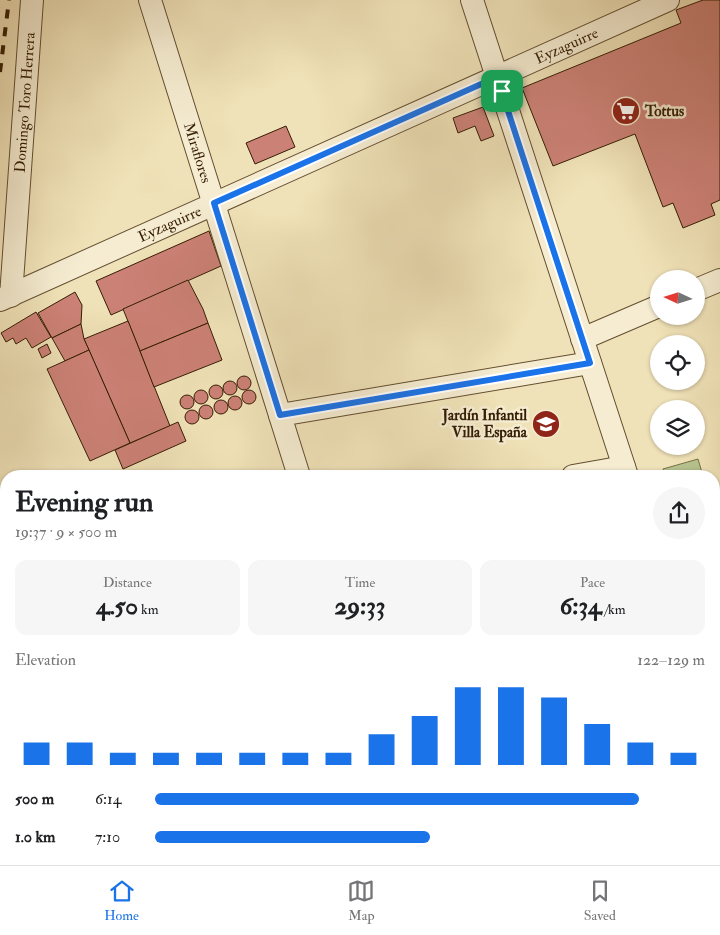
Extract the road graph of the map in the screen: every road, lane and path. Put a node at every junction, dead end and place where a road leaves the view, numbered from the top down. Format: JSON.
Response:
{"nodes":[{"id":1,"x":32,"y":0,"type":"edge"},
{"id":2,"x":150,"y":0,"type":"edge"},
{"id":3,"x":472,"y":0,"type":"edge"},
{"id":4,"x":668,"y":0,"type":"edge"},
{"id":5,"x":497,"y":77,"type":"junction"},
{"id":6,"x":214,"y":203,"type":"junction"},
{"id":7,"x":720,"y":280,"type":"edge"},
{"id":8,"x":705,"y":286,"type":"edge"},
{"id":9,"x":6,"y":298,"type":"edge"},
{"id":10,"x":650,"y":310,"type":"edge"},
{"id":11,"x":582,"y":339,"type":"junction"},
{"id":12,"x":590,"y":363,"type":"junction"},
{"id":13,"x":280,"y":415,"type":"junction"},
{"id":14,"x":297,"y":470,"type":"edge"},
{"id":15,"x":625,"y":470,"type":"edge"}],
"edges":[{"from":1,"to":9,"type":"street","name":"Domingo Toro Herrera"},
{"from":2,"to":6,"type":"street","name":"Miraflores"},
{"from":3,"to":5,"type":"street"},
{"from":4,"to":5,"type":"street","name":"Eyzaguirre"},
{"from":5,"to":6,"type":"street","name":"Eyzaguirre"},
{"from":5,"to":11,"type":"street"},
{"from":6,"to":9,"type":"street","name":"Eyzaguirre"},
{"from":6,"to":13,"type":"street","name":"Miraflores"},
{"from":7,"to":8,"type":"street"},
{"from":10,"to":11,"type":"street"},
{"from":11,"to":12,"type":"street"},
{"from":12,"to":13,"type":"street"},
{"from":12,"to":15,"type":"street"},
{"from":13,"to":14,"type":"street","name":"Miraflores"}]}
